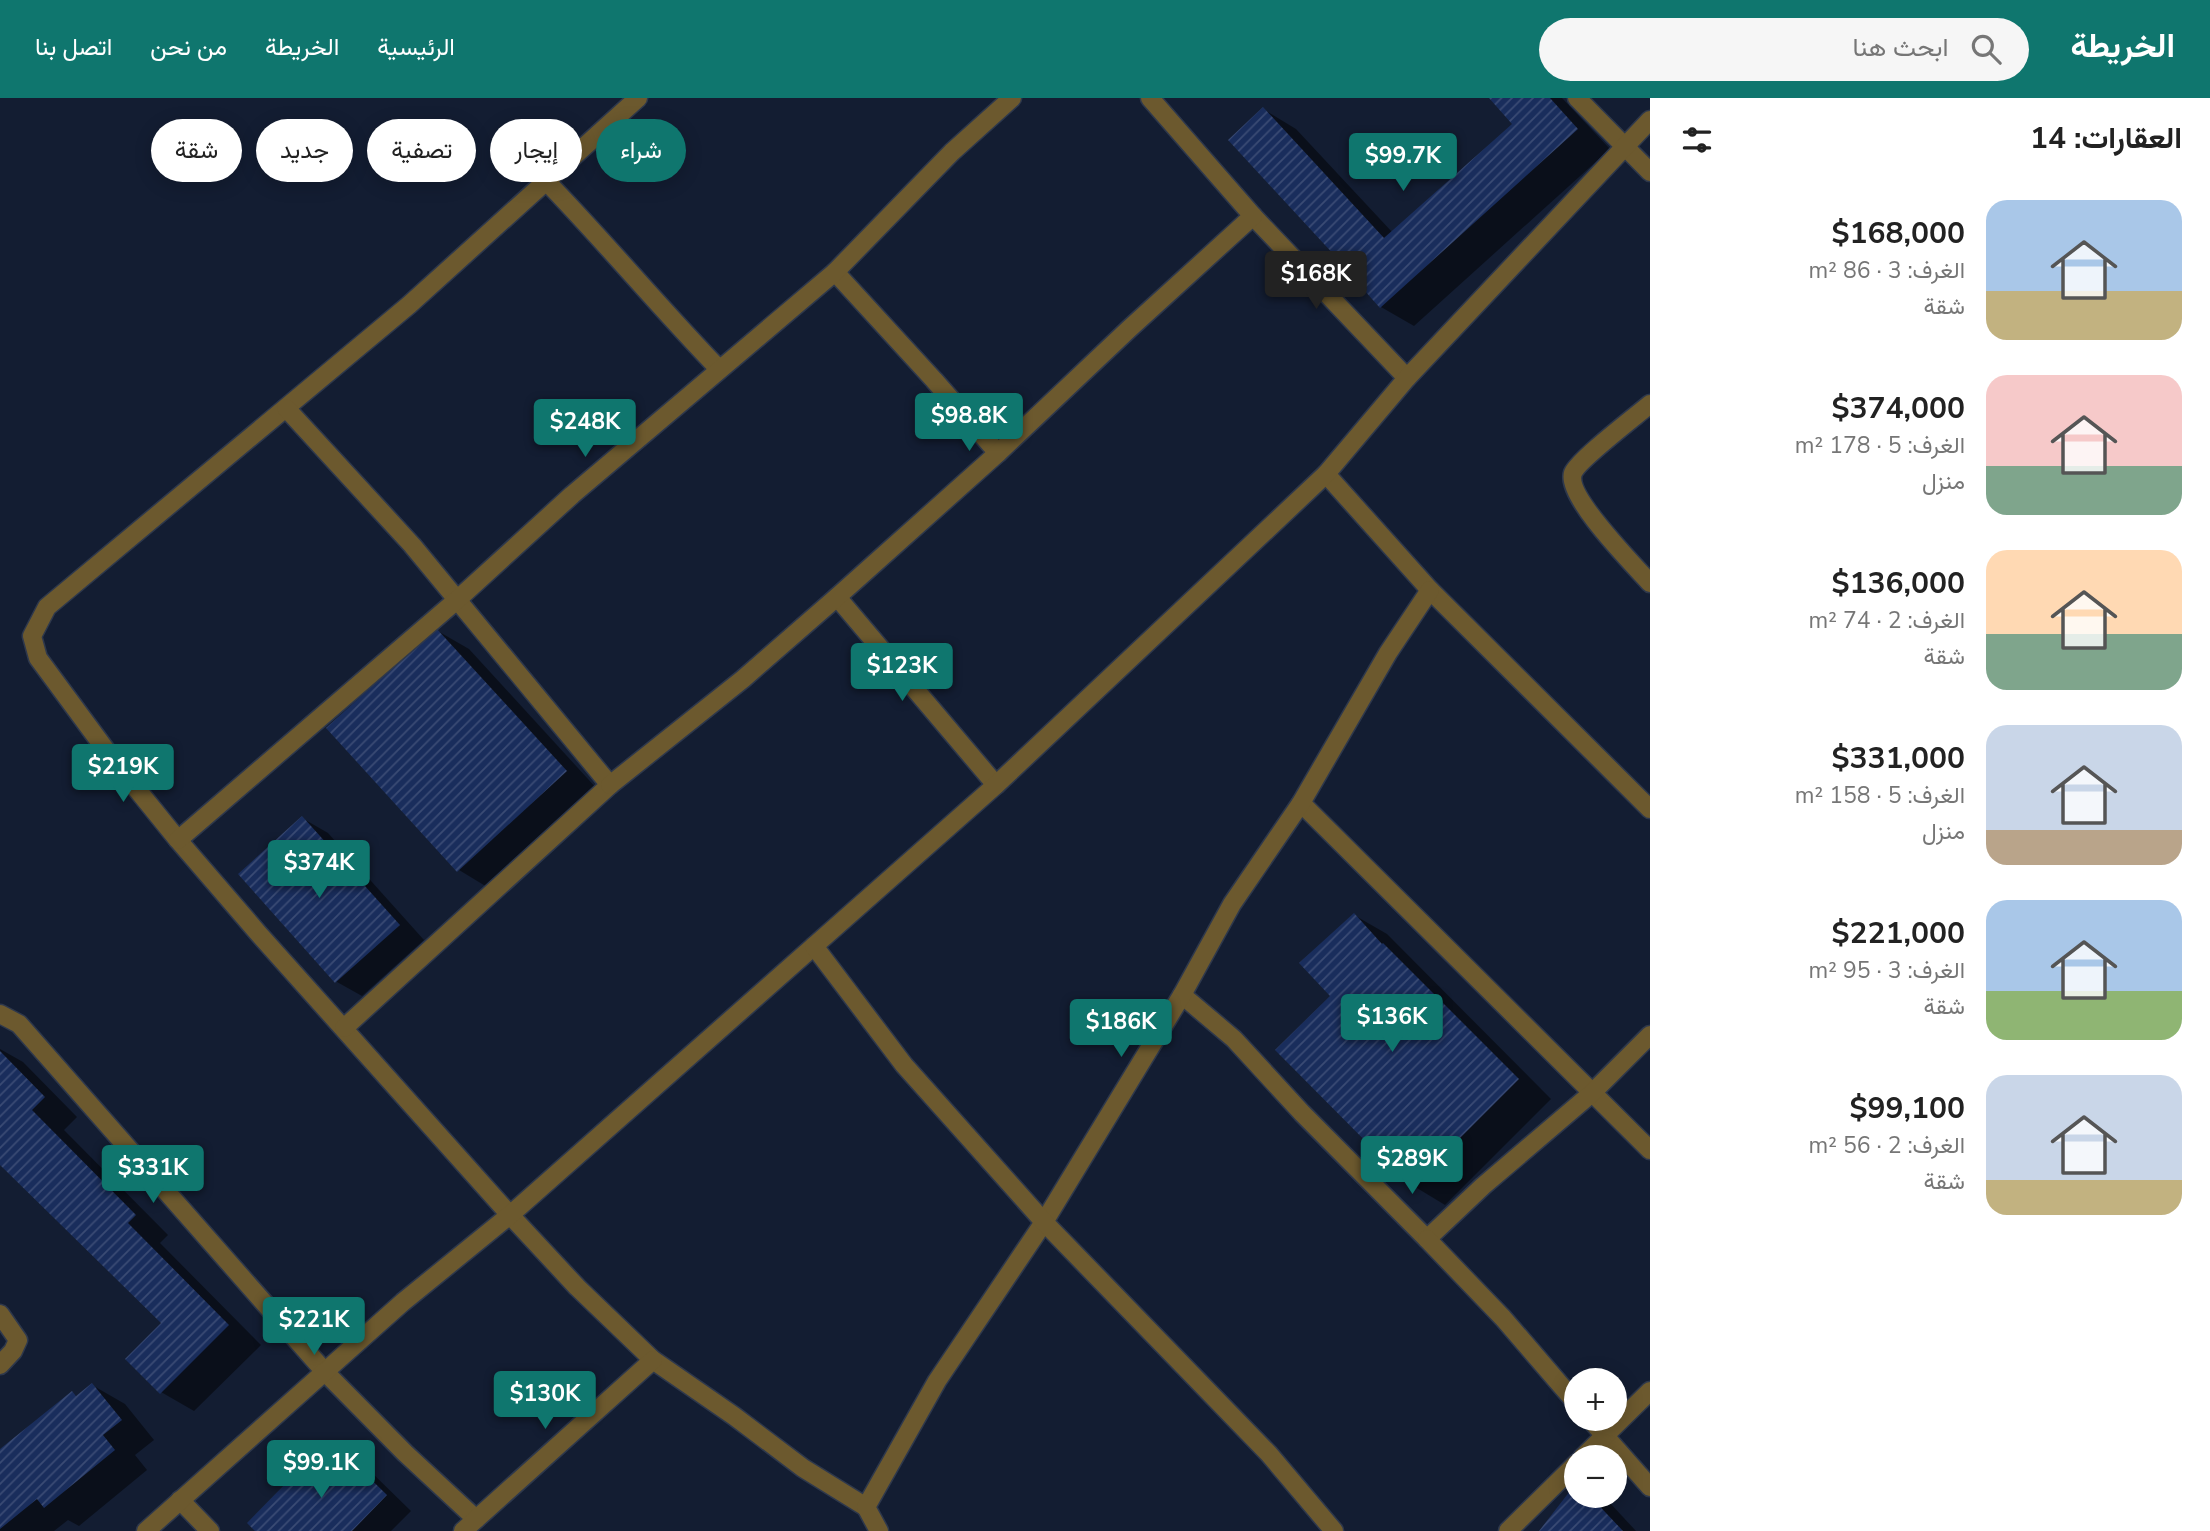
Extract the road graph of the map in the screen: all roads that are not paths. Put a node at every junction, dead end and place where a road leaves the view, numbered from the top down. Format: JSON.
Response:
{"nodes":[{"id":1,"x":638,"y":98,"type":"edge"},
{"id":2,"x":1012,"y":98,"type":"edge"},
{"id":3,"x":1150,"y":98,"type":"edge"},
{"id":4,"x":1577,"y":98,"type":"edge"},
{"id":5,"x":1650,"y":120,"type":"edge"},
{"id":6,"x":1624,"y":147,"type":"junction"},
{"id":7,"x":582,"y":149,"type":"edge"},
{"id":8,"x":1650,"y":172,"type":"edge"},
{"id":9,"x":546,"y":182,"type":"edge"},
{"id":10,"x":548,"y":182,"type":"edge"},
{"id":11,"x":1253,"y":216,"type":"junction"},
{"id":12,"x":835,"y":272,"type":"junction"},
{"id":13,"x":719,"y":369,"type":"junction"},
{"id":14,"x":1407,"y":379,"type":"junction"},
{"id":15,"x":1650,"y":404,"type":"edge"},
{"id":16,"x":286,"y":408,"type":"junction"},
{"id":17,"x":998,"y":453,"type":"junction"},
{"id":18,"x":1326,"y":474,"type":"junction"},
{"id":19,"x":1650,"y":583,"type":"edge"},
{"id":20,"x":1430,"y":590,"type":"junction"},
{"id":21,"x":837,"y":597,"type":"junction"},
{"id":22,"x":458,"y":599,"type":"junction"},
{"id":23,"x":610,"y":785,"type":"junction"},
{"id":24,"x":996,"y":785,"type":"junction"},
{"id":25,"x":1301,"y":803,"type":"junction"},
{"id":26,"x":1650,"y":809,"type":"edge"},
{"id":27,"x":177,"y":840,"type":"junction"},
{"id":28,"x":814,"y":946,"type":"junction"},
{"id":29,"x":1182,"y":995,"type":"junction"},
{"id":30,"x":0,"y":1014,"type":"edge"},
{"id":31,"x":344,"y":1028,"type":"junction"},
{"id":32,"x":1650,"y":1035,"type":"edge"},
{"id":33,"x":1592,"y":1093,"type":"junction"},
{"id":34,"x":1650,"y":1150,"type":"edge"},
{"id":35,"x":510,"y":1215,"type":"junction"},
{"id":36,"x":1044,"y":1222,"type":"junction"},
{"id":37,"x":1427,"y":1239,"type":"junction"},
{"id":38,"x":0,"y":1314,"type":"edge"},
{"id":39,"x":653,"y":1360,"type":"junction"},
{"id":40,"x":0,"y":1365,"type":"edge"},
{"id":41,"x":325,"y":1372,"type":"junction"},
{"id":42,"x":1564,"y":1389,"type":"edge"},
{"id":43,"x":1650,"y":1391,"type":"edge"},
{"id":44,"x":1600,"y":1431,"type":"edge"},
{"id":45,"x":1604,"y":1436,"type":"junction"},
{"id":46,"x":1595,"y":1445,"type":"edge"},
{"id":47,"x":1564,"y":1476,"type":"edge"},
{"id":48,"x":1650,"y":1487,"type":"edge"},
{"id":49,"x":180,"y":1500,"type":"junction"},
{"id":50,"x":866,"y":1507,"type":"junction"},
{"id":51,"x":470,"y":1525,"type":"edge"},
{"id":52,"x":146,"y":1531,"type":"edge"},
{"id":53,"x":210,"y":1531,"type":"edge"},
{"id":54,"x":879,"y":1531,"type":"edge"},
{"id":55,"x":1334,"y":1531,"type":"edge"},
{"id":56,"x":1507,"y":1531,"type":"edge"}],
"edges":[{"from":1,"to":7,"type":"street"},
{"from":2,"to":12,"type":"street"},
{"from":3,"to":11,"type":"street"},
{"from":4,"to":6,"type":"street"},
{"from":5,"to":6,"type":"street"},
{"from":6,"to":8,"type":"street"},
{"from":6,"to":14,"type":"street"},
{"from":9,"to":16,"type":"street"},
{"from":10,"to":13,"type":"street"},
{"from":11,"to":14,"type":"street"},
{"from":11,"to":17,"type":"street"},
{"from":12,"to":13,"type":"street"},
{"from":12,"to":17,"type":"street"},
{"from":13,"to":22,"type":"street"},
{"from":14,"to":18,"type":"street"},
{"from":15,"to":19,"type":"street"},
{"from":16,"to":22,"type":"street"},
{"from":16,"to":27,"type":"street"},
{"from":17,"to":21,"type":"street"},
{"from":18,"to":20,"type":"street"},
{"from":18,"to":24,"type":"street"},
{"from":20,"to":25,"type":"street"},
{"from":20,"to":26,"type":"street"},
{"from":21,"to":23,"type":"street"},
{"from":21,"to":24,"type":"street"},
{"from":22,"to":23,"type":"street"},
{"from":22,"to":27,"type":"street"},
{"from":23,"to":31,"type":"street"},
{"from":24,"to":28,"type":"street"},
{"from":25,"to":29,"type":"street"},
{"from":25,"to":33,"type":"street"},
{"from":27,"to":31,"type":"street"},
{"from":28,"to":35,"type":"street"},
{"from":28,"to":36,"type":"street"},
{"from":29,"to":36,"type":"street"},
{"from":29,"to":37,"type":"street"},
{"from":30,"to":41,"type":"street"},
{"from":31,"to":35,"type":"street"},
{"from":32,"to":33,"type":"street"},
{"from":33,"to":34,"type":"street"},
{"from":33,"to":37,"type":"street"},
{"from":35,"to":39,"type":"street"},
{"from":35,"to":41,"type":"street"},
{"from":36,"to":50,"type":"street"},
{"from":36,"to":55,"type":"street"},
{"from":37,"to":42,"type":"street"},
{"from":38,"to":40,"type":"street"},
{"from":39,"to":50,"type":"street"},
{"from":39,"to":51,"type":"street"},
{"from":41,"to":49,"type":"street"},
{"from":41,"to":51,"type":"street"},
{"from":43,"to":45,"type":"street"},
{"from":44,"to":45,"type":"street"},
{"from":45,"to":46,"type":"street"},
{"from":45,"to":48,"type":"street"},
{"from":47,"to":56,"type":"street"},
{"from":49,"to":52,"type":"street"},
{"from":49,"to":53,"type":"street"},
{"from":50,"to":54,"type":"street"}]}
